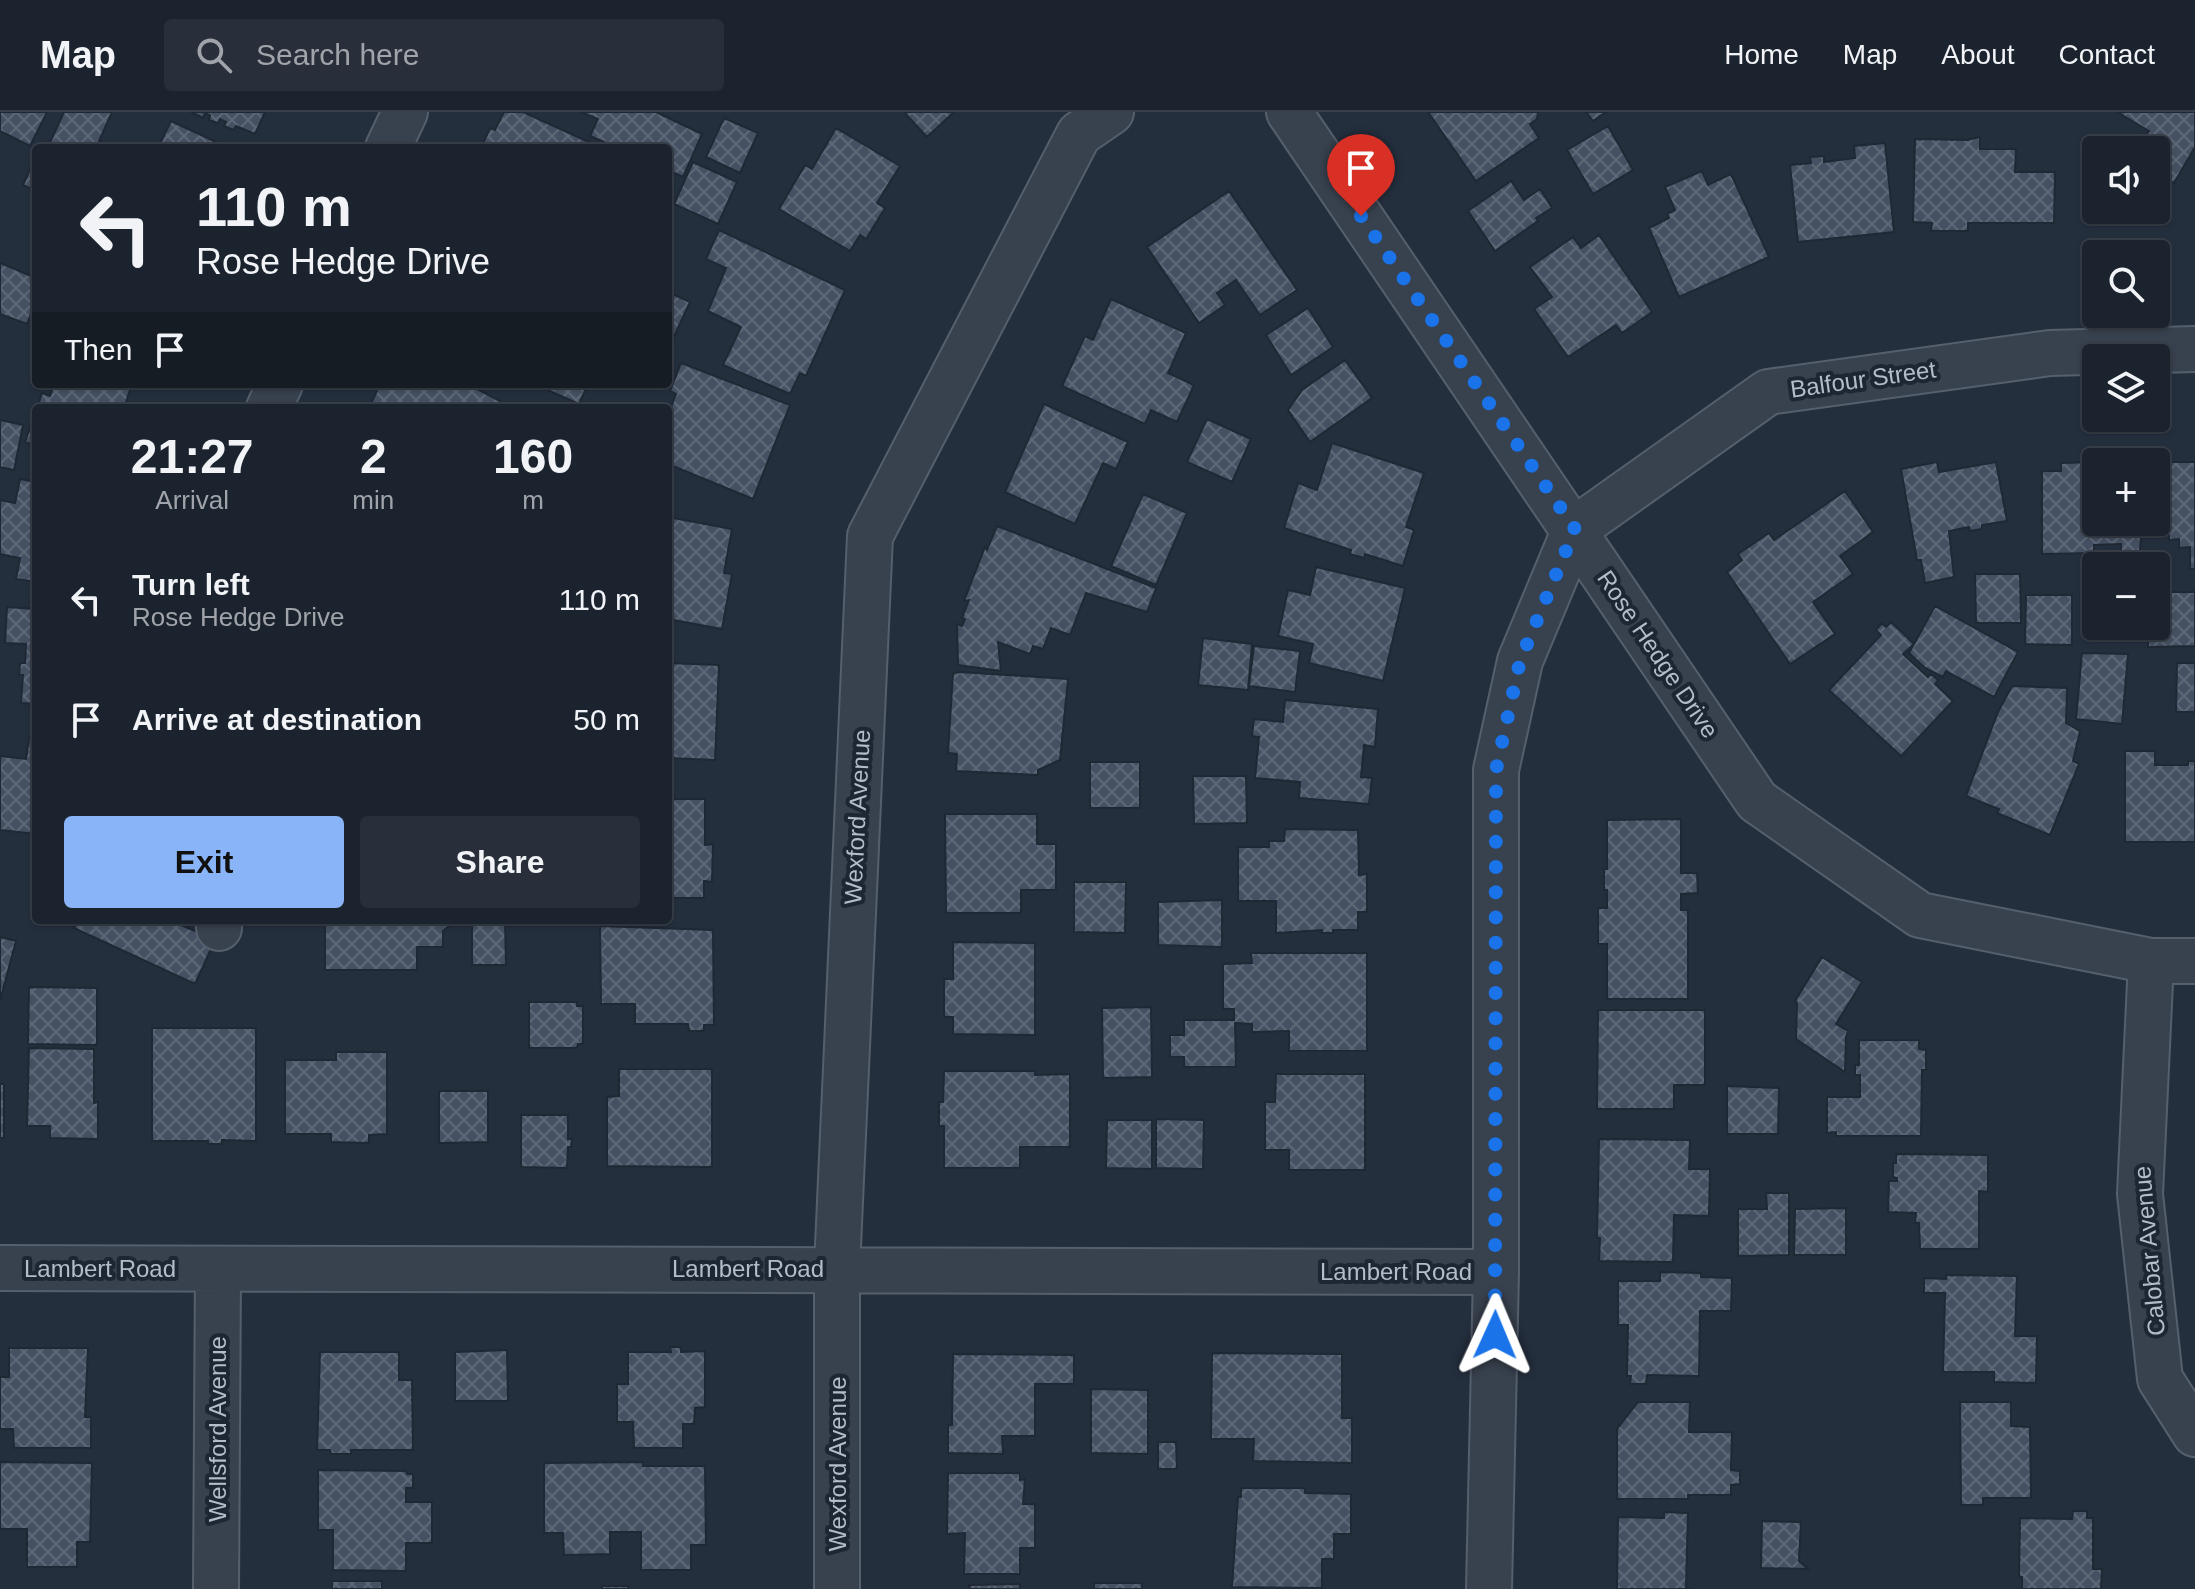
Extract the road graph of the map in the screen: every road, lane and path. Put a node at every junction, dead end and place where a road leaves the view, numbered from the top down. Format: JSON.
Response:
{"nodes":[{"id":1,"x":405,"y":112,"type":"edge"},
{"id":2,"x":1111,"y":112,"type":"edge"},
{"id":3,"x":1289,"y":112,"type":"edge"},
{"id":4,"x":390,"y":144,"type":"edge"},
{"id":5,"x":2195,"y":349,"type":"edge"},
{"id":6,"x":1575,"y":529,"type":"junction"},
{"id":7,"x":2151,"y":961,"type":"junction"},
{"id":8,"x":2195,"y":961,"type":"edge"},
{"id":9,"x":0,"y":1268,"type":"edge"},
{"id":10,"x":837,"y":1268,"type":"junction"},
{"id":11,"x":218,"y":1269,"type":"junction"},
{"id":12,"x":1496,"y":1272,"type":"junction"},
{"id":13,"x":2195,"y":1434,"type":"edge"},
{"id":14,"x":216,"y":1589,"type":"edge"},
{"id":15,"x":837,"y":1589,"type":"edge"},
{"id":16,"x":1489,"y":1589,"type":"edge"}],
"edges":[{"from":1,"to":4,"type":"street"},
{"from":2,"to":10,"type":"street","name":"Wexford Avenue"},
{"from":3,"to":6,"type":"street","name":"Rose Hedge Drive"},
{"from":5,"to":6,"type":"street","name":"Balfour Street"},
{"from":6,"to":7,"type":"street","name":"Rose Hedge Drive"},
{"from":6,"to":12,"type":"street"},
{"from":7,"to":8,"type":"street","name":"Rose Hedge Drive"},
{"from":7,"to":13,"type":"street","name":"Calobar Avenue"},
{"from":9,"to":11,"type":"street","name":"Lambert Road"},
{"from":10,"to":11,"type":"street","name":"Lambert Road"},
{"from":10,"to":12,"type":"street","name":"Lambert Road"},
{"from":10,"to":15,"type":"street","name":"Wexford Avenue"},
{"from":11,"to":14,"type":"street","name":"Wellsford Avenue"},
{"from":12,"to":16,"type":"street"}]}
